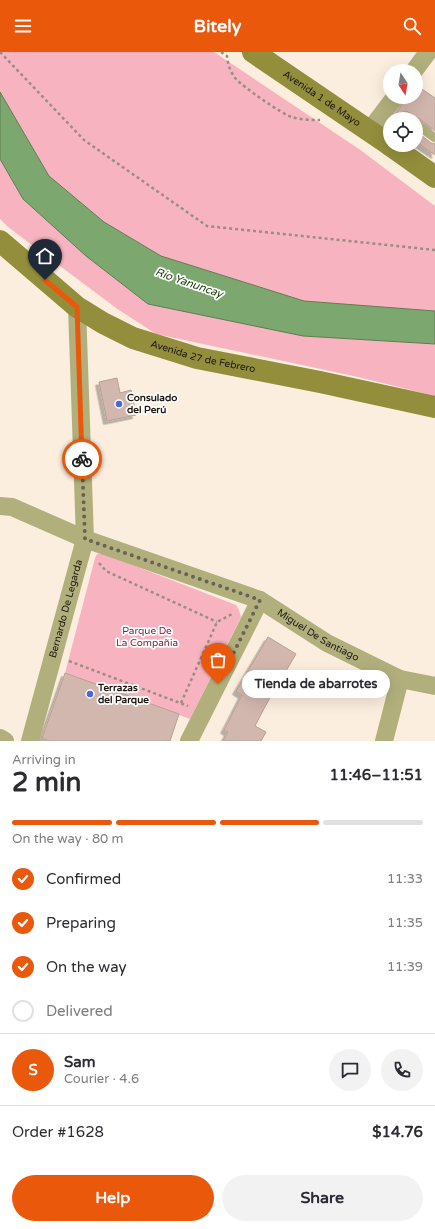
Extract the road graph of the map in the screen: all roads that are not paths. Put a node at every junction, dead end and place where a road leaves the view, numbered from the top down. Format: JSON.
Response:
{"nodes":[{"id":1,"x":254,"y":52,"type":"edge"},
{"id":2,"x":428,"y":52,"type":"edge"},
{"id":3,"x":419,"y":64,"type":"edge"},
{"id":4,"x":390,"y":104,"type":"edge"},
{"id":5,"x":423,"y":129,"type":"edge"},
{"id":6,"x":370,"y":130,"type":"junction"},
{"id":7,"x":435,"y":138,"type":"edge"},
{"id":8,"x":383,"y":140,"type":"edge"},
{"id":9,"x":400,"y":152,"type":"edge"},
{"id":10,"x":435,"y":177,"type":"edge"},
{"id":11,"x":0,"y":241,"type":"edge"},
{"id":12,"x":77,"y":307,"type":"junction"},
{"id":13,"x":435,"y":407,"type":"edge"},
{"id":14,"x":0,"y":506,"type":"edge"},
{"id":15,"x":85,"y":539,"type":"junction"},
{"id":16,"x":260,"y":600,"type":"junction"},
{"id":17,"x":400,"y":679,"type":"junction"},
{"id":18,"x":435,"y":686,"type":"edge"},
{"id":19,"x":0,"y":738,"type":"edge"},
{"id":20,"x":5,"y":741,"type":"edge"},
{"id":21,"x":30,"y":741,"type":"edge"},
{"id":22,"x":189,"y":741,"type":"edge"},
{"id":23,"x":384,"y":741,"type":"edge"}],
"edges":[{"from":1,"to":6,"type":"street","name":"Avenida 1 de Mayo"},
{"from":2,"to":3,"type":"street"},
{"from":4,"to":6,"type":"street"},
{"from":5,"to":7,"type":"lane"},
{"from":6,"to":8,"type":"street","name":"Avenida 1 de Mayo"},
{"from":9,"to":10,"type":"street","name":"Avenida 1 de Mayo"},
{"from":11,"to":12,"type":"street","name":"Avenida 27 de Febrero"},
{"from":12,"to":13,"type":"street","name":"Avenida 27 de Febrero"},
{"from":12,"to":15,"type":"street","name":"Bernardo De Legarda"},
{"from":14,"to":15,"type":"street","name":"Miguel De Santiago"},
{"from":15,"to":16,"type":"street","name":"Miguel De Santiago"},
{"from":15,"to":21,"type":"street","name":"Bernardo De Legarda"},
{"from":16,"to":17,"type":"street","name":"Miguel De Santiago"},
{"from":16,"to":22,"type":"street"},
{"from":17,"to":18,"type":"street","name":"Miguel De Santiago"},
{"from":17,"to":23,"type":"street"},
{"from":19,"to":20,"type":"street"}]}
